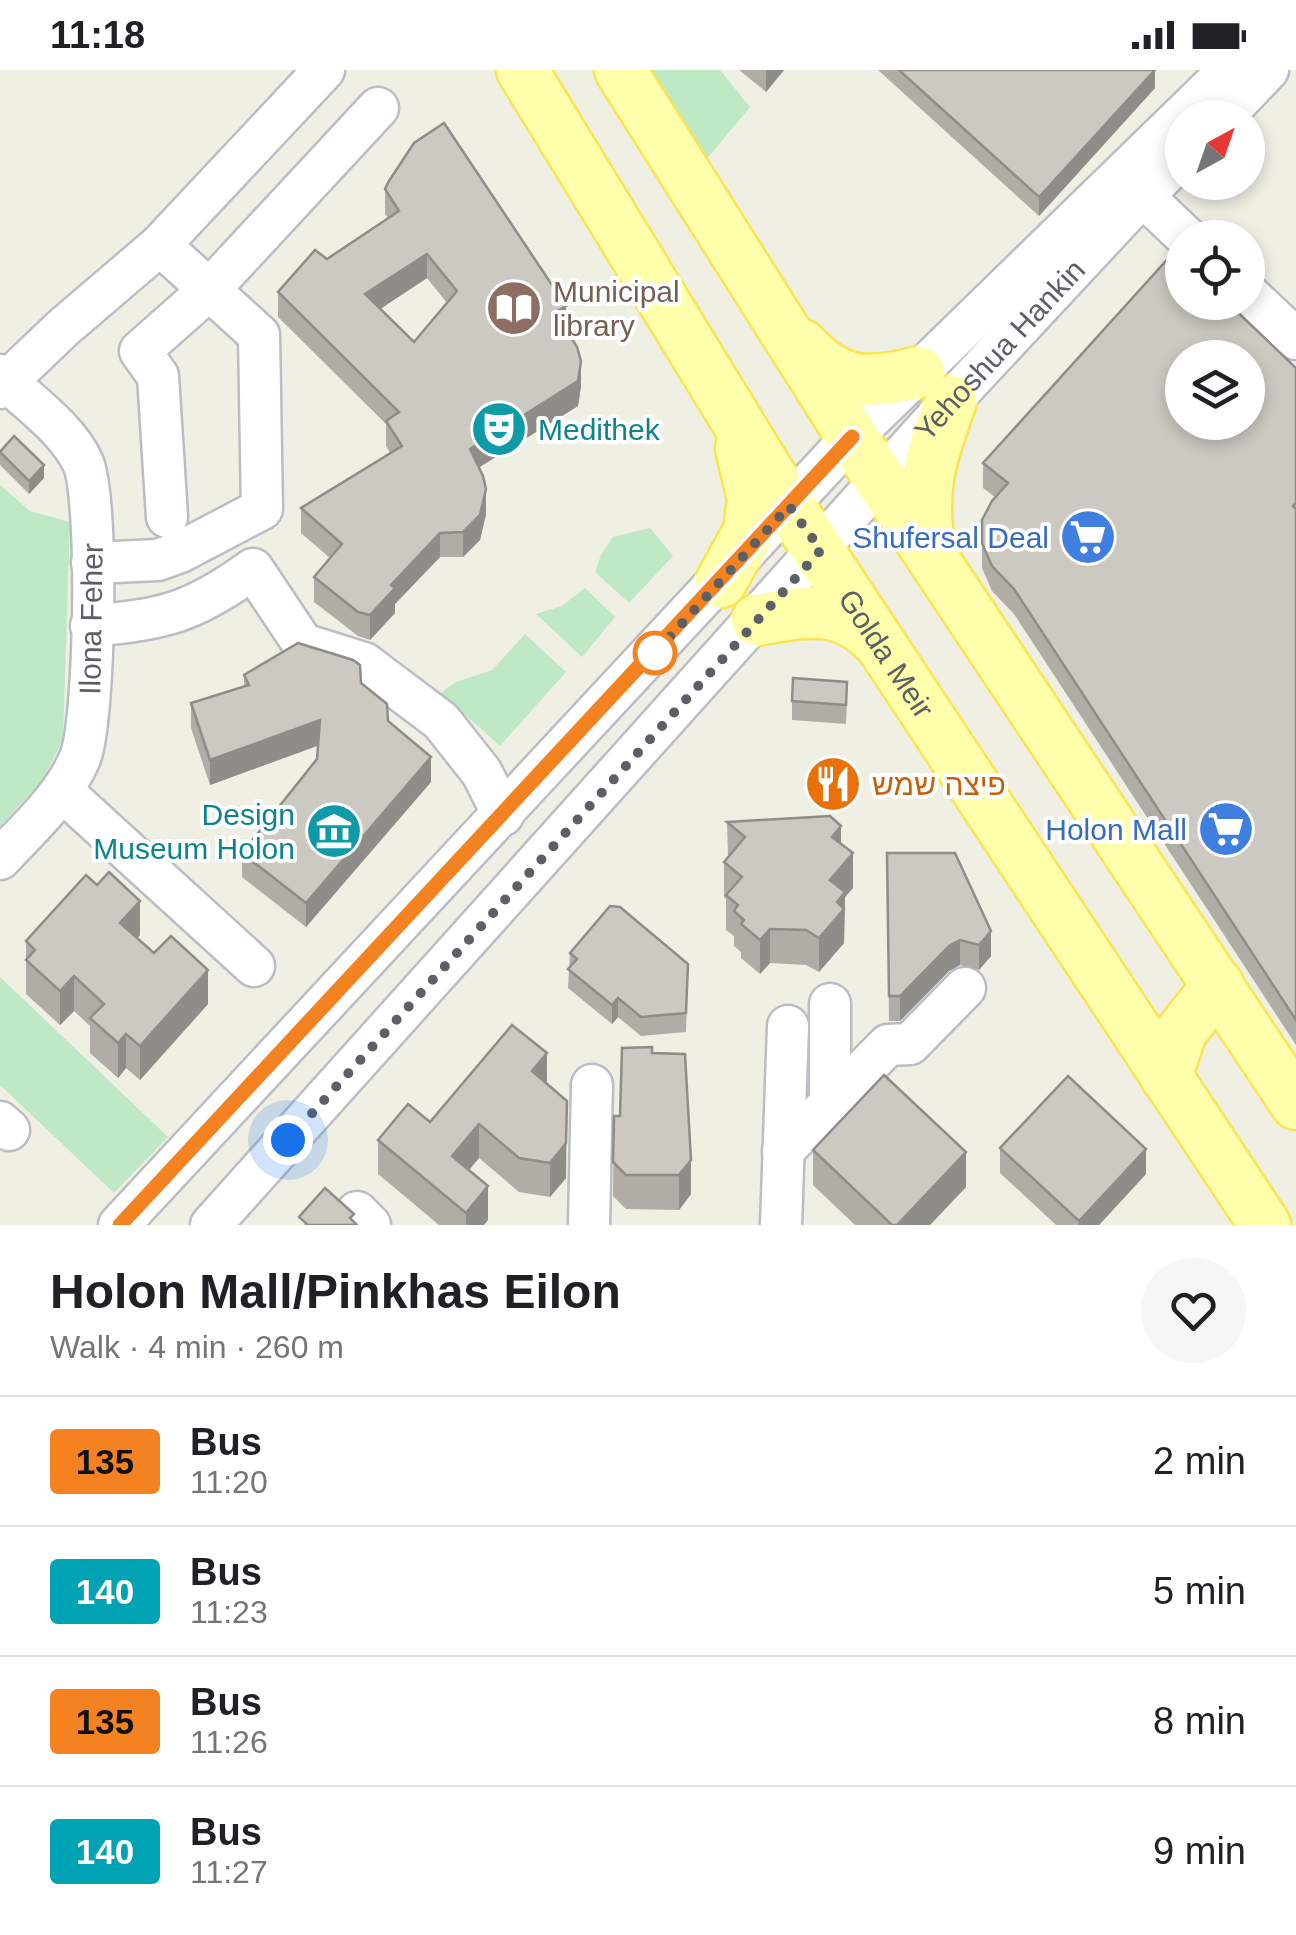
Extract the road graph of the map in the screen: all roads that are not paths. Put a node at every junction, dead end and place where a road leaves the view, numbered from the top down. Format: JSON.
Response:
{"nodes":[{"id":1,"x":324,"y":70,"type":"edge"},
{"id":2,"x":522,"y":70,"type":"edge"},
{"id":3,"x":620,"y":70,"type":"edge"},
{"id":4,"x":1230,"y":70,"type":"edge"},
{"id":5,"x":1268,"y":70,"type":"edge"},
{"id":6,"x":1239,"y":100,"type":"edge"},
{"id":7,"x":378,"y":108,"type":"dead end"},
{"id":8,"x":1158,"y":194,"type":"edge"},
{"id":9,"x":160,"y":245,"type":"junction"},
{"id":10,"x":209,"y":290,"type":"junction"},
{"id":11,"x":1265,"y":310,"type":"edge"},
{"id":12,"x":778,"y":318,"type":"junction"},
{"id":13,"x":1296,"y":339,"type":"edge"},
{"id":14,"x":2,"y":382,"type":"edge"},
{"id":15,"x":935,"y":386,"type":"junction"},
{"id":16,"x":720,"y":392,"type":"junction"},
{"id":17,"x":852,"y":437,"type":"junction"},
{"id":18,"x":883,"y":479,"type":"junction"},
{"id":19,"x":789,"y":506,"type":"junction"},
{"id":20,"x":167,"y":516,"type":"dead end"},
{"id":21,"x":821,"y":550,"type":"junction"},
{"id":22,"x":932,"y":554,"type":"junction"},
{"id":23,"x":92,"y":564,"type":"junction"},
{"id":24,"x":720,"y":582,"type":"junction"},
{"id":25,"x":757,"y":620,"type":"junction"},
{"id":26,"x":91,"y":626,"type":"junction"},
{"id":27,"x":892,"y":657,"type":"junction"},
{"id":28,"x":62,"y":790,"type":"junction"},
{"id":29,"x":503,"y":815,"type":"junction"},
{"id":30,"x":0,"y":859,"type":"edge"},
{"id":31,"x":254,"y":966,"type":"dead end"},
{"id":32,"x":1218,"y":986,"type":"junction"},
{"id":33,"x":965,"y":988,"type":"dead end"},
{"id":34,"x":830,"y":1004,"type":"dead end"},
{"id":35,"x":788,"y":1026,"type":"dead end"},
{"id":36,"x":1166,"y":1077,"type":"junction"},
{"id":37,"x":592,"y":1085,"type":"dead end"},
{"id":38,"x":830,"y":1104,"type":"junction"},
{"id":39,"x":1296,"y":1104,"type":"edge"},
{"id":40,"x":784,"y":1151,"type":"junction"},
{"id":41,"x":120,"y":1225,"type":"edge"},
{"id":42,"x":211,"y":1225,"type":"edge"},
{"id":43,"x":589,"y":1225,"type":"edge"},
{"id":44,"x":781,"y":1225,"type":"edge"},
{"id":45,"x":1266,"y":1225,"type":"edge"}],
"edges":[{"from":1,"to":9,"type":"street"},
{"from":2,"to":16,"type":"main road","name":"Golda Meir"},
{"from":3,"to":12,"type":"main road"},
{"from":4,"to":8,"type":"street","name":"Yehoshua Hankin"},
{"from":5,"to":6,"type":"street"},
{"from":7,"to":10,"type":"street"},
{"from":8,"to":15,"type":"street","name":"Yehoshua Hankin"},
{"from":8,"to":15,"type":"street","name":"Yehoshua Hankin"},
{"from":9,"to":10,"type":"street"},
{"from":9,"to":14,"type":"street"},
{"from":10,"to":20,"type":"street"},
{"from":10,"to":23,"type":"street"},
{"from":11,"to":13,"type":"street"},
{"from":12,"to":15,"type":"main road"},
{"from":12,"to":17,"type":"main road"},
{"from":14,"to":23,"type":"street","name":"Ilona Feher"},
{"from":15,"to":17,"type":"street","name":"Yehoshua Hankin"},
{"from":15,"to":18,"type":"street","name":"Yehoshua Hankin"},
{"from":15,"to":22,"type":"main road"},
{"from":16,"to":19,"type":"main road","name":"Golda Meir"},
{"from":16,"to":24,"type":"main road"},
{"from":17,"to":18,"type":"main road"},
{"from":17,"to":19,"type":"street","name":"Yehoshua Hankin"},
{"from":18,"to":21,"type":"street","name":"Yehoshua Hankin"},
{"from":18,"to":22,"type":"main road"},
{"from":19,"to":21,"type":"main road","name":"Golda Meir"},
{"from":19,"to":24,"type":"street","name":"Yehoshua Hankin"},
{"from":21,"to":25,"type":"street","name":"Yehoshua Hankin"},
{"from":21,"to":27,"type":"main road","name":"Golda Meir"},
{"from":22,"to":32,"type":"main road"},
{"from":23,"to":26,"type":"street","name":"Ilona Feher"},
{"from":24,"to":29,"type":"street","name":"Yehoshua Hankin"},
{"from":25,"to":27,"type":"main road"},
{"from":25,"to":42,"type":"street","name":"Yehoshua Hankin"},
{"from":26,"to":28,"type":"street","name":"Ilona Feher"},
{"from":26,"to":29,"type":"street"},
{"from":27,"to":36,"type":"main road","name":"Golda Meir"},
{"from":28,"to":30,"type":"street","name":"Ilona Feher"},
{"from":28,"to":31,"type":"street"},
{"from":29,"to":41,"type":"street","name":"Yehoshua Hankin"},
{"from":32,"to":36,"type":"main road"},
{"from":32,"to":39,"type":"main road"},
{"from":33,"to":38,"type":"street"},
{"from":34,"to":38,"type":"street"},
{"from":35,"to":40,"type":"street"},
{"from":36,"to":45,"type":"main road","name":"Golda Meir"},
{"from":37,"to":43,"type":"street"},
{"from":38,"to":40,"type":"street"},
{"from":40,"to":44,"type":"street"}]}
